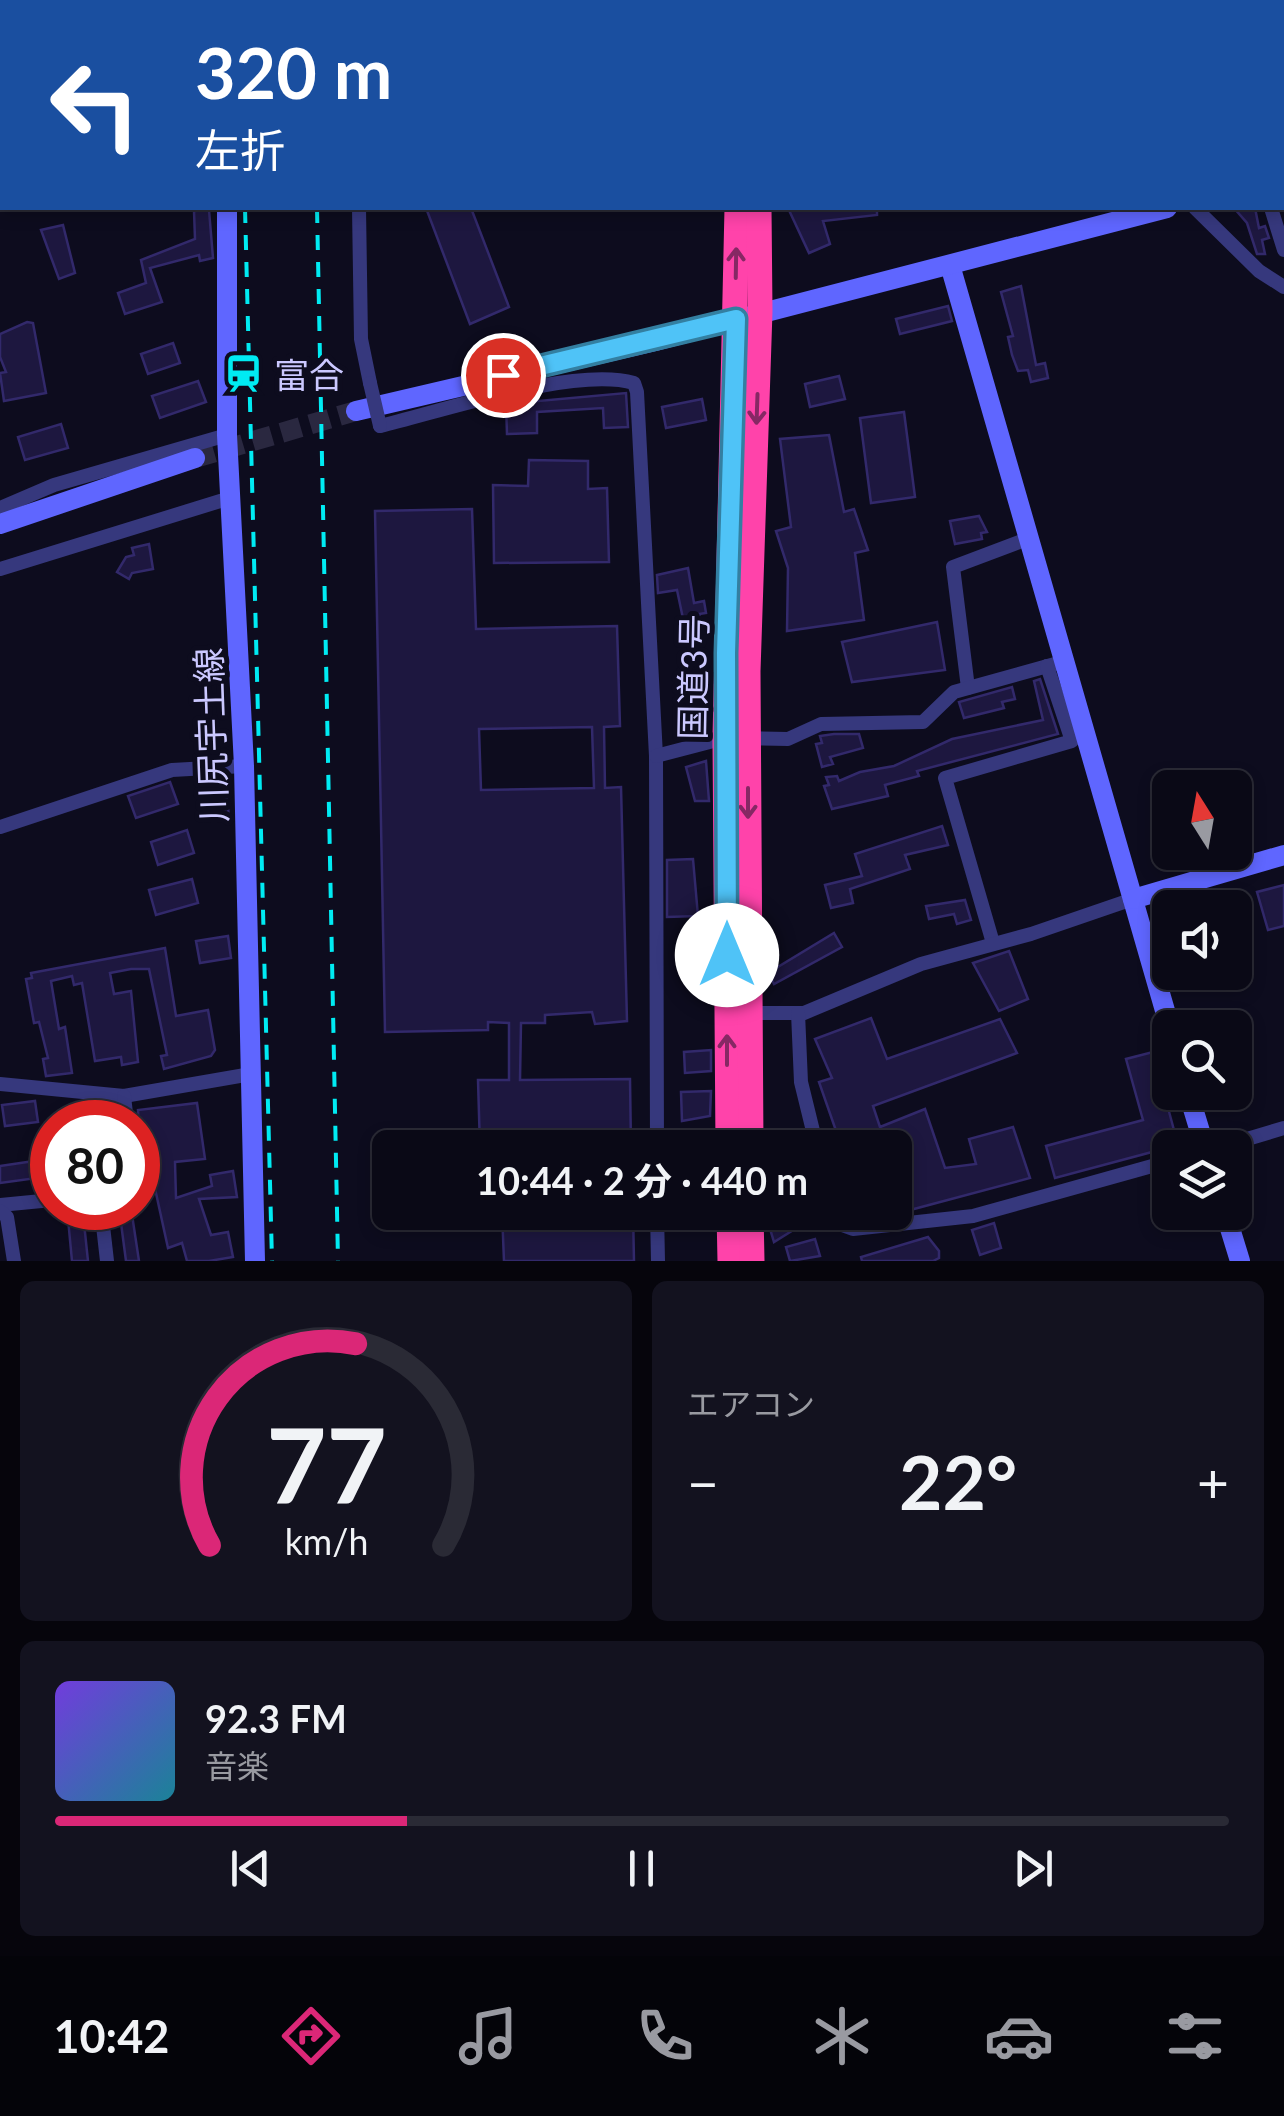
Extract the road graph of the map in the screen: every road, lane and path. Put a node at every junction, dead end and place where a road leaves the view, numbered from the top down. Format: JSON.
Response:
{"nodes":[{"id":1,"x":227,"y":210,"type":"edge"},
{"id":2,"x":359,"y":210,"type":"edge"},
{"id":3,"x":737,"y":210,"type":"edge"},
{"id":4,"x":759,"y":210,"type":"edge"},
{"id":5,"x":1160,"y":210,"type":"edge"},
{"id":6,"x":1196,"y":210,"type":"edge"},
{"id":7,"x":1272,"y":210,"type":"edge"},
{"id":8,"x":1284,"y":250,"type":"edge"},
{"id":9,"x":950,"y":266,"type":"junction"},
{"id":10,"x":1284,"y":287,"type":"edge"},
{"id":11,"x":748,"y":315,"type":"junction"},
{"id":12,"x":356,"y":412,"type":"tunnel mouth"},
{"id":13,"x":227,"y":435,"type":"junction"},
{"id":14,"x":195,"y":458,"type":"tunnel mouth"},
{"id":15,"x":230,"y":498,"type":"junction"},
{"id":16,"x":0,"y":508,"type":"edge"},
{"id":17,"x":0,"y":524,"type":"edge"},
{"id":18,"x":1027,"y":539,"type":"junction"},
{"id":19,"x":0,"y":569,"type":"edge"},
{"id":20,"x":1055,"y":664,"type":"junction"},
{"id":21,"x":968,"y":688,"type":"junction"},
{"id":22,"x":737,"y":738,"type":"junction"},
{"id":23,"x":656,"y":756,"type":"junction"},
{"id":24,"x":244,"y":766,"type":"junction"},
{"id":25,"x":0,"y":827,"type":"edge"},
{"id":26,"x":1284,"y":855,"type":"edge"},
{"id":27,"x":1133,"y":899,"type":"junction"},
{"id":28,"x":992,"y":943,"type":"junction"},
{"id":29,"x":1165,"y":1010,"type":"edge"},
{"id":30,"x":798,"y":1012,"type":"junction"},
{"id":31,"x":750,"y":1013,"type":"junction"},
{"id":32,"x":252,"y":1074,"type":"junction"},
{"id":33,"x":0,"y":1084,"type":"edge"},
{"id":34,"x":124,"y":1096,"type":"junction"},
{"id":35,"x":125,"y":1100,"type":"edge"},
{"id":36,"x":1284,"y":1128,"type":"edge"},
{"id":37,"x":657,"y":1130,"type":"edge"},
{"id":38,"x":728,"y":1130,"type":"edge"},
{"id":39,"x":751,"y":1130,"type":"edge"},
{"id":40,"x":813,"y":1130,"type":"edge"},
{"id":41,"x":1252,"y":1137,"type":"edge"},
{"id":42,"x":1152,"y":1166,"type":"edge"},
{"id":43,"x":30,"y":1203,"type":"edge"},
{"id":44,"x":0,"y":1208,"type":"edge"},
{"id":45,"x":912,"y":1223,"type":"edge"},
{"id":46,"x":103,"y":1230,"type":"edge"},
{"id":47,"x":658,"y":1230,"type":"edge"},
{"id":48,"x":729,"y":1230,"type":"edge"},
{"id":49,"x":752,"y":1230,"type":"edge"},
{"id":50,"x":14,"y":1261,"type":"edge"},
{"id":51,"x":107,"y":1261,"type":"edge"},
{"id":52,"x":255,"y":1261,"type":"edge"},
{"id":53,"x":658,"y":1261,"type":"edge"},
{"id":54,"x":730,"y":1261,"type":"edge"},
{"id":55,"x":752,"y":1261,"type":"edge"}],
"edges":[{"from":1,"to":13,"type":"street","name":"川尻宇土線"},
{"from":2,"to":23,"type":"street","bridge":true},
{"from":11,"to":3,"type":"highway","name":"国道3号","one_way":true},
{"from":4,"to":11,"type":"highway","name":"国道3号"},
{"from":5,"to":9,"type":"street"},
{"from":6,"to":10,"type":"street"},
{"from":7,"to":8,"type":"street"},
{"from":9,"to":11,"type":"street"},
{"from":9,"to":18,"type":"street"},
{"from":11,"to":12,"type":"street"},
{"from":11,"to":22,"type":"highway","name":"国道3号"},
{"from":13,"to":15,"type":"street","name":"川尻宇土線"},
{"from":13,"to":16,"type":"street"},
{"from":14,"to":17,"type":"street"},
{"from":15,"to":19,"type":"street"},
{"from":15,"to":24,"type":"street","name":"川尻宇土線"},
{"from":18,"to":20,"type":"street"},
{"from":18,"to":21,"type":"street"},
{"from":20,"to":21,"type":"street"},
{"from":20,"to":27,"type":"street"},
{"from":20,"to":28,"type":"street"},
{"from":21,"to":22,"type":"street"},
{"from":22,"to":23,"type":"street"},
{"from":22,"to":31,"type":"highway","name":"国道3号","one_way":true},
{"from":38,"to":22,"type":"highway","name":"国道3号","one_way":true},
{"from":23,"to":37,"type":"street"},
{"from":24,"to":25,"type":"street"},
{"from":24,"to":32,"type":"street","name":"川尻宇土線"},
{"from":26,"to":27,"type":"street"},
{"from":27,"to":28,"type":"street"},
{"from":27,"to":29,"type":"street"},
{"from":28,"to":30,"type":"street"},
{"from":30,"to":31,"type":"street"},
{"from":30,"to":40,"type":"street"},
{"from":31,"to":39,"type":"highway","name":"国道3号"},
{"from":32,"to":34,"type":"street"},
{"from":32,"to":52,"type":"street","name":"川尻宇土線"},
{"from":33,"to":34,"type":"street"},
{"from":34,"to":35,"type":"street"},
{"from":36,"to":41,"type":"street"},
{"from":42,"to":45,"type":"street"},
{"from":43,"to":44,"type":"street"},
{"from":44,"to":50,"type":"street"},
{"from":46,"to":51,"type":"street"},
{"from":47,"to":53,"type":"street"},
{"from":48,"to":54,"type":"highway"},
{"from":49,"to":55,"type":"highway"}]}
